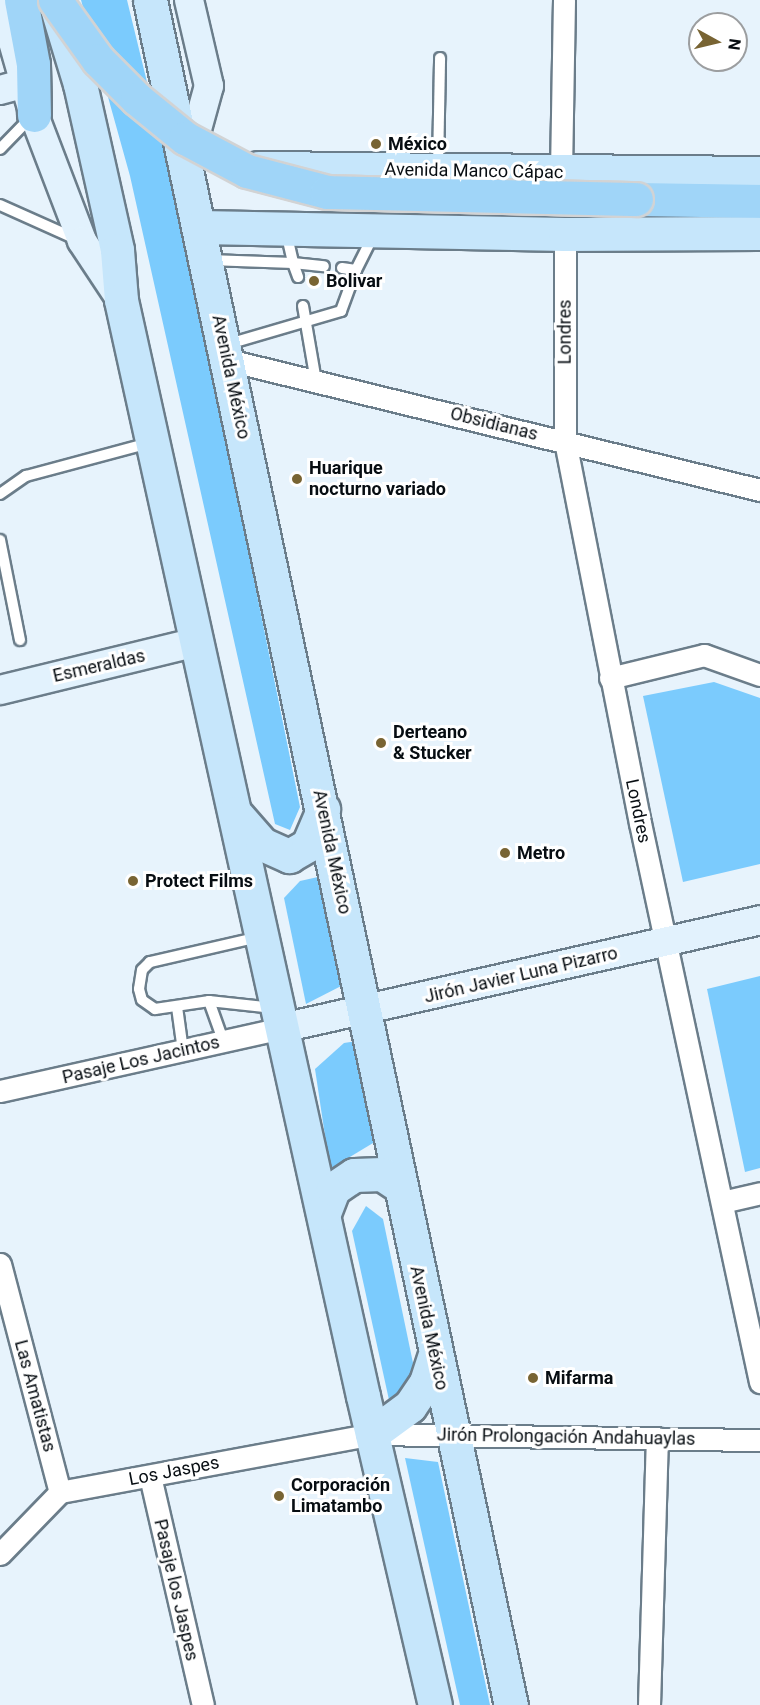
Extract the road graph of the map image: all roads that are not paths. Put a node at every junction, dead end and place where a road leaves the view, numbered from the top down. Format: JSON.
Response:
{"nodes":[{"id":1,"x":1,"y":0,"type":"edge"},
{"id":2,"x":21,"y":0,"type":"edge"},
{"id":3,"x":55,"y":0,"type":"edge"},
{"id":4,"x":150,"y":0,"type":"edge"},
{"id":5,"x":189,"y":0,"type":"edge"},
{"id":6,"x":564,"y":0,"type":"edge"},
{"id":7,"x":440,"y":58,"type":"dead end"},
{"id":8,"x":13,"y":87,"type":"edge"},
{"id":9,"x":34,"y":115,"type":"junction"},
{"id":10,"x":0,"y":149,"type":"edge"},
{"id":11,"x":187,"y":167,"type":"junction"},
{"id":12,"x":438,"y":170,"type":"junction"},
{"id":13,"x":561,"y":172,"type":"junction"},
{"id":14,"x":760,"y":173,"type":"edge"},
{"id":15,"x":760,"y":201,"type":"edge"},
{"id":16,"x":4,"y":204,"type":"edge"},
{"id":17,"x":200,"y":226,"type":"junction"},
{"id":18,"x":285,"y":228,"type":"junction"},
{"id":19,"x":375,"y":231,"type":"junction"},
{"id":20,"x":760,"y":233,"type":"edge"},
{"id":21,"x":565,"y":234,"type":"junction"},
{"id":22,"x":82,"y":241,"type":"junction"},
{"id":23,"x":207,"y":260,"type":"junction"},
{"id":24,"x":293,"y":263,"type":"junction"},
{"id":25,"x":324,"y":266,"type":"dead end"},
{"id":26,"x":342,"y":268,"type":"dead end"},
{"id":27,"x":356,"y":270,"type":"junction"},
{"id":28,"x":298,"y":277,"type":"dead end"},
{"id":29,"x":121,"y":300,"type":"junction"},
{"id":30,"x":303,"y":306,"type":"dead end"},
{"id":31,"x":305,"y":321,"type":"junction"},
{"id":32,"x":226,"y":352,"type":"junction"},
{"id":33,"x":316,"y":381,"type":"junction"},
{"id":34,"x":565,"y":441,"type":"junction"},
{"id":35,"x":153,"y":442,"type":"junction"},
{"id":36,"x":760,"y":490,"type":"edge"},
{"id":37,"x":0,"y":494,"type":"edge"},
{"id":38,"x":0,"y":540,"type":"edge"},
{"id":39,"x":20,"y":640,"type":"dead end"},
{"id":40,"x":197,"y":642,"type":"junction"},
{"id":41,"x":760,"y":675,"type":"edge"},
{"id":42,"x":610,"y":678,"type":"junction"},
{"id":43,"x":0,"y":690,"type":"edge"},
{"id":44,"x":323,"y":809,"type":"junction"},
{"id":45,"x":234,"y":812,"type":"junction"},
{"id":46,"x":760,"y":920,"type":"edge"},
{"id":47,"x":262,"y":936,"type":"junction"},
{"id":48,"x":666,"y":942,"type":"junction"},
{"id":49,"x":209,"y":1001,"type":"junction"},
{"id":50,"x":177,"y":1006,"type":"junction"},
{"id":51,"x":365,"y":1010,"type":"junction"},
{"id":52,"x":280,"y":1018,"type":"junction"},
{"id":53,"x":223,"y":1040,"type":"junction"},
{"id":54,"x":183,"y":1051,"type":"junction"},
{"id":55,"x":0,"y":1091,"type":"edge"},
{"id":56,"x":400,"y":1186,"type":"junction"},
{"id":57,"x":760,"y":1193,"type":"edge"},
{"id":58,"x":722,"y":1202,"type":"junction"},
{"id":59,"x":324,"y":1213,"type":"junction"},
{"id":60,"x":0,"y":1264,"type":"edge"},
{"id":61,"x":435,"y":1354,"type":"junction"},
{"id":62,"x":760,"y":1382,"type":"edge"},
{"id":63,"x":372,"y":1434,"type":"junction"},
{"id":64,"x":451,"y":1435,"type":"junction"},
{"id":65,"x":657,"y":1438,"type":"junction"},
{"id":66,"x":760,"y":1440,"type":"edge"},
{"id":67,"x":150,"y":1476,"type":"junction"},
{"id":68,"x":60,"y":1492,"type":"junction"},
{"id":69,"x":0,"y":1554,"type":"edge"},
{"id":70,"x":203,"y":1705,"type":"edge"},
{"id":71,"x":435,"y":1705,"type":"edge"},
{"id":72,"x":511,"y":1705,"type":"edge"},
{"id":73,"x":649,"y":1705,"type":"edge"}],
"edges":[{"from":1,"to":8,"type":"street"},
{"from":2,"to":9,"type":"highway"},
{"from":3,"to":15,"type":"highway","bridge":true},
{"from":3,"to":29,"type":"main road"},
{"from":4,"to":11,"type":"main road","name":"Avenida México"},
{"from":5,"to":11,"type":"street"},
{"from":6,"to":13,"type":"street"},
{"from":7,"to":12,"type":"lane"},
{"from":8,"to":9,"type":"street"},
{"from":9,"to":10,"type":"lane"},
{"from":9,"to":22,"type":"street"},
{"from":11,"to":12,"type":"main road","name":"Avenida Manco Cápac"},
{"from":11,"to":17,"type":"main road","name":"Avenida México"},
{"from":12,"to":13,"type":"main road","name":"Avenida Manco Cápac"},
{"from":13,"to":14,"type":"main road","name":"Avenida Manco Cápac"},
{"from":16,"to":22,"type":"lane"},
{"from":17,"to":18,"type":"main road"},
{"from":17,"to":23,"type":"main road","name":"Avenida México"},
{"from":18,"to":19,"type":"main road"},
{"from":18,"to":24,"type":"lane"},
{"from":19,"to":21,"type":"main road"},
{"from":19,"to":27,"type":"lane"},
{"from":20,"to":21,"type":"main road"},
{"from":21,"to":34,"type":"street","name":"Londres"},
{"from":22,"to":29,"type":"street"},
{"from":23,"to":24,"type":"lane"},
{"from":23,"to":32,"type":"main road","name":"Avenida México"},
{"from":24,"to":25,"type":"lane"},
{"from":24,"to":28,"type":"lane"},
{"from":26,"to":27,"type":"lane"},
{"from":27,"to":31,"type":"lane"},
{"from":29,"to":35,"type":"main road"},
{"from":30,"to":31,"type":"lane"},
{"from":31,"to":32,"type":"lane"},
{"from":31,"to":33,"type":"lane"},
{"from":32,"to":33,"type":"street","name":"Obsidianas"},
{"from":32,"to":44,"type":"main road","name":"Avenida México"},
{"from":33,"to":34,"type":"street","name":"Obsidianas"},
{"from":34,"to":36,"type":"street","name":"Obsidianas"},
{"from":34,"to":42,"type":"street","name":"Londres"},
{"from":35,"to":37,"type":"lane"},
{"from":35,"to":40,"type":"main road"},
{"from":38,"to":39,"type":"lane"},
{"from":40,"to":43,"type":"street","name":"Esmeraldas"},
{"from":40,"to":45,"type":"main road"},
{"from":41,"to":42,"type":"street"},
{"from":42,"to":48,"type":"street","name":"Londres"},
{"from":44,"to":45,"type":"main road"},
{"from":44,"to":51,"type":"main road","name":"Avenida México"},
{"from":45,"to":47,"type":"main road"},
{"from":46,"to":48,"type":"street","name":"Jirón Javier Luna Pizarro"},
{"from":47,"to":50,"type":"lane"},
{"from":47,"to":52,"type":"main road"},
{"from":48,"to":51,"type":"street","name":"Jirón Javier Luna Pizarro"},
{"from":48,"to":58,"type":"street","name":"Londres"},
{"from":49,"to":50,"type":"lane"},
{"from":49,"to":52,"type":"lane"},
{"from":49,"to":53,"type":"lane"},
{"from":50,"to":54,"type":"lane"},
{"from":51,"to":52,"type":"street","name":"Jirón Javier Luna Pizarro"},
{"from":51,"to":56,"type":"main road","name":"Avenida México"},
{"from":52,"to":53,"type":"street","name":"Pasaje Los Jacintos"},
{"from":52,"to":59,"type":"main road"},
{"from":53,"to":54,"type":"street","name":"Pasaje Los Jacintos"},
{"from":54,"to":55,"type":"street","name":"Pasaje Los Jacintos"},
{"from":56,"to":59,"type":"main road"},
{"from":56,"to":61,"type":"main road","name":"Avenida México"},
{"from":57,"to":58,"type":"street"},
{"from":58,"to":62,"type":"street","name":"Londres"},
{"from":59,"to":63,"type":"main road"},
{"from":60,"to":68,"type":"street","name":"Las Amatistas"},
{"from":61,"to":63,"type":"main road"},
{"from":61,"to":64,"type":"main road","name":"Avenida México"},
{"from":63,"to":64,"type":"street","name":"Jirón Prolongación Andahuaylas"},
{"from":63,"to":67,"type":"street","name":"Los Jaspes"},
{"from":63,"to":71,"type":"main road"},
{"from":64,"to":65,"type":"street","name":"Jirón Prolongación Andahuaylas"},
{"from":64,"to":72,"type":"main road","name":"Avenida México"},
{"from":65,"to":66,"type":"street","name":"Jirón Prolongación Andahuaylas"},
{"from":65,"to":73,"type":"street"},
{"from":67,"to":68,"type":"street","name":"Los Jaspes"},
{"from":67,"to":70,"type":"street","name":"Pasaje los Jaspes"},
{"from":68,"to":69,"type":"street"}]}
